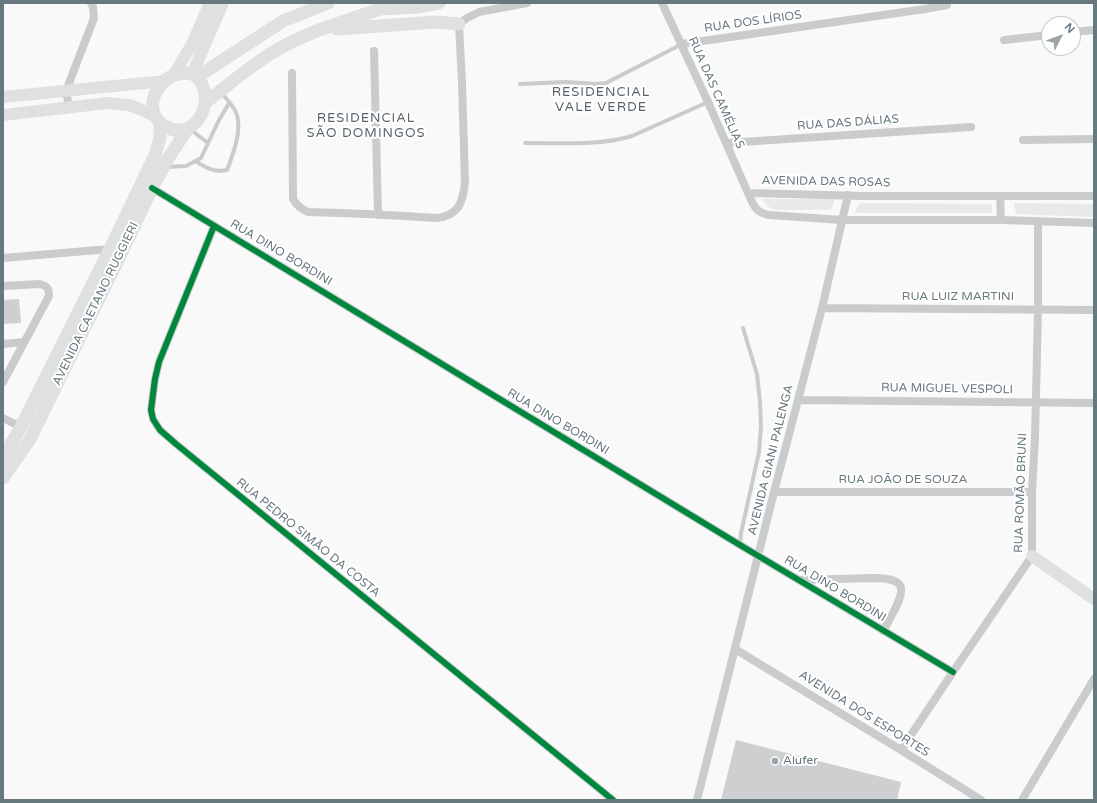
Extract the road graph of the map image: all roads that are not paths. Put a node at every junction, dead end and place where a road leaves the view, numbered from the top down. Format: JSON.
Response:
{"nodes":[{"id":1,"x":91,"y":3,"type":"edge"},
{"id":2,"x":210,"y":3,"type":"edge"},
{"id":3,"x":223,"y":3,"type":"edge"},
{"id":4,"x":328,"y":3,"type":"edge"},
{"id":5,"x":439,"y":3,"type":"edge"},
{"id":6,"x":527,"y":3,"type":"edge"},
{"id":7,"x":662,"y":3,"type":"edge"},
{"id":8,"x":947,"y":5,"type":"dead end"},
{"id":9,"x":459,"y":24,"type":"junction"},
{"id":10,"x":319,"y":30,"type":"junction"},
{"id":11,"x":1094,"y":30,"type":"edge"},
{"id":12,"x":1081,"y":31,"type":"edge"},
{"id":13,"x":1041,"y":36,"type":"edge"},
{"id":14,"x":1004,"y":40,"type":"dead end"},
{"id":15,"x":682,"y":44,"type":"junction"},
{"id":16,"x":374,"y":51,"type":"dead end"},
{"id":17,"x":292,"y":73,"type":"dead end"},
{"id":18,"x":195,"y":76,"type":"junction"},
{"id":19,"x":169,"y":78,"type":"junction"},
{"id":20,"x":520,"y":84,"type":"dead end"},
{"id":21,"x":66,"y":90,"type":"junction"},
{"id":22,"x":220,"y":91,"type":"junction"},
{"id":23,"x":3,"y":97,"type":"edge"},
{"id":24,"x":708,"y":102,"type":"junction"},
{"id":25,"x":205,"y":103,"type":"junction"},
{"id":26,"x":229,"y":104,"type":"junction"},
{"id":27,"x":69,"y":107,"type":"junction"},
{"id":28,"x":3,"y":115,"type":"edge"},
{"id":29,"x":157,"y":120,"type":"junction"},
{"id":30,"x":971,"y":127,"type":"dead end"},
{"id":31,"x":188,"y":129,"type":"junction"},
{"id":32,"x":1094,"y":139,"type":"edge"},
{"id":33,"x":1023,"y":140,"type":"dead end"},
{"id":34,"x":208,"y":143,"type":"junction"},
{"id":35,"x":525,"y":143,"type":"dead end"},
{"id":36,"x":726,"y":143,"type":"junction"},
{"id":37,"x":195,"y":161,"type":"junction"},
{"id":38,"x":164,"y":167,"type":"junction"},
{"id":39,"x":152,"y":188,"type":"junction"},
{"id":40,"x":748,"y":193,"type":"junction"},
{"id":41,"x":848,"y":195,"type":"junction"},
{"id":42,"x":1000,"y":196,"type":"junction"},
{"id":43,"x":1094,"y":196,"type":"edge"},
{"id":44,"x":378,"y":215,"type":"junction"},
{"id":45,"x":842,"y":220,"type":"junction"},
{"id":46,"x":1001,"y":220,"type":"junction"},
{"id":47,"x":1038,"y":221,"type":"junction"},
{"id":48,"x":1094,"y":223,"type":"edge"},
{"id":49,"x":214,"y":226,"type":"junction"},
{"id":50,"x":110,"y":249,"type":"junction"},
{"id":51,"x":3,"y":258,"type":"edge"},
{"id":52,"x":3,"y":286,"type":"edge"},
{"id":53,"x":822,"y":308,"type":"junction"},
{"id":54,"x":1038,"y":309,"type":"junction"},
{"id":55,"x":1094,"y":310,"type":"edge"},
{"id":56,"x":743,"y":328,"type":"dead end"},
{"id":57,"x":24,"y":342,"type":"junction"},
{"id":58,"x":3,"y":344,"type":"edge"},
{"id":59,"x":3,"y":382,"type":"edge"},
{"id":60,"x":799,"y":400,"type":"junction"},
{"id":61,"x":1036,"y":402,"type":"junction"},
{"id":62,"x":1094,"y":403,"type":"edge"},
{"id":63,"x":3,"y":418,"type":"edge"},
{"id":64,"x":21,"y":427,"type":"junction"},
{"id":65,"x":3,"y":457,"type":"edge"},
{"id":66,"x":3,"y":478,"type":"edge"},
{"id":67,"x":774,"y":492,"type":"junction"},
{"id":68,"x":1032,"y":492,"type":"junction"},
{"id":69,"x":740,"y":545,"type":"junction"},
{"id":70,"x":758,"y":556,"type":"junction"},
{"id":71,"x":1032,"y":556,"type":"junction"},
{"id":72,"x":800,"y":580,"type":"junction"},
{"id":73,"x":1094,"y":599,"type":"edge"},
{"id":74,"x":883,"y":631,"type":"junction"},
{"id":75,"x":735,"y":649,"type":"junction"},
{"id":76,"x":953,"y":672,"type":"junction"},
{"id":77,"x":1094,"y":679,"type":"edge"},
{"id":78,"x":901,"y":750,"type":"junction"},
{"id":79,"x":613,"y":800,"type":"edge"},
{"id":80,"x":697,"y":800,"type":"edge"},
{"id":81,"x":981,"y":800,"type":"edge"},
{"id":82,"x":1022,"y":800,"type":"edge"}],
"edges":[{"from":1,"to":21,"type":"street"},
{"from":2,"to":19,"type":"street"},
{"from":3,"to":18,"type":"street"},
{"from":4,"to":18,"type":"main road"},
{"from":5,"to":10,"type":"main road"},
{"from":6,"to":9,"type":"street"},
{"from":7,"to":15,"type":"street","name":"RUA DAS CAMÉLIAS"},
{"from":8,"to":15,"type":"street","name":"RUA DOS LÍRIOS"},
{"from":9,"to":10,"type":"main road"},
{"from":9,"to":44,"type":"street"},
{"from":10,"to":22,"type":"main road"},
{"from":11,"to":12,"type":"street"},
{"from":13,"to":14,"type":"street"},
{"from":15,"to":20,"type":"lane"},
{"from":15,"to":24,"type":"street","name":"RUA DAS CAMÉLIAS"},
{"from":16,"to":44,"type":"street"},
{"from":17,"to":44,"type":"street"},
{"from":18,"to":19,"type":"main road"},
{"from":18,"to":25,"type":"main road"},
{"from":19,"to":21,"type":"street"},
{"from":19,"to":29,"type":"main road"},
{"from":21,"to":23,"type":"street"},
{"from":21,"to":27,"type":"street"},
{"from":22,"to":25,"type":"main road"},
{"from":22,"to":26,"type":"lane"},
{"from":24,"to":35,"type":"lane"},
{"from":24,"to":36,"type":"street","name":"RUA DAS CAMÉLIAS"},
{"from":25,"to":31,"type":"main road"},
{"from":26,"to":34,"type":"lane"},
{"from":26,"to":37,"type":"lane"},
{"from":27,"to":28,"type":"street"},
{"from":27,"to":29,"type":"street"},
{"from":29,"to":31,"type":"main road"},
{"from":29,"to":50,"type":"main road","name":"AVENIDA CAETANO RUGGIERI"},
{"from":30,"to":36,"type":"street","name":"RUA DAS DÁLIAS"},
{"from":31,"to":34,"type":"lane"},
{"from":31,"to":38,"type":"main road","name":"AVENIDA CAETANO RUGGIERI"},
{"from":32,"to":33,"type":"street"},
{"from":34,"to":37,"type":"lane"},
{"from":36,"to":40,"type":"street","name":"RUA DAS CAMÉLIAS"},
{"from":37,"to":38,"type":"lane"},
{"from":38,"to":39,"type":"main road","name":"AVENIDA CAETANO RUGGIERI"},
{"from":39,"to":49,"type":"street","name":"RUA DINO BORDINI"},
{"from":39,"to":66,"type":"main road","name":"AVENIDA CAETANO RUGGIERI"},
{"from":40,"to":41,"type":"street","name":"AVENIDA DAS ROSAS"},
{"from":40,"to":45,"type":"street","name":"AVENIDA DAS ROSAS"},
{"from":41,"to":42,"type":"street","name":"AVENIDA DAS ROSAS"},
{"from":41,"to":45,"type":"street","name":"AVENIDA GIANI PALENGA"},
{"from":42,"to":43,"type":"street","name":"AVENIDA DAS ROSAS"},
{"from":42,"to":46,"type":"street"},
{"from":45,"to":46,"type":"street","name":"AVENIDA DAS ROSAS"},
{"from":45,"to":53,"type":"street","name":"AVENIDA GIANI PALENGA"},
{"from":46,"to":47,"type":"street","name":"AVENIDA DAS ROSAS"},
{"from":47,"to":48,"type":"street","name":"AVENIDA DAS ROSAS"},
{"from":47,"to":54,"type":"street","name":"RUA ROMÃO BRUNI"},
{"from":49,"to":69,"type":"street","name":"RUA DINO BORDINI"},
{"from":49,"to":79,"type":"street","name":"RUA PEDRO SIMÃO DA COSTA"},
{"from":50,"to":51,"type":"street"},
{"from":50,"to":64,"type":"main road","name":"AVENIDA CAETANO RUGGIERI"},
{"from":52,"to":57,"type":"street"},
{"from":53,"to":54,"type":"street","name":"RUA LUIZ MARTINI"},
{"from":53,"to":60,"type":"street","name":"AVENIDA GIANI PALENGA"},
{"from":54,"to":55,"type":"street","name":"RUA LUIZ MARTINI"},
{"from":54,"to":61,"type":"street","name":"RUA ROMÃO BRUNI"},
{"from":56,"to":69,"type":"lane"},
{"from":57,"to":58,"type":"street"},
{"from":57,"to":59,"type":"street"},
{"from":60,"to":61,"type":"street","name":"RUA MIGUEL VESPOLI"},
{"from":60,"to":67,"type":"street","name":"AVENIDA GIANI PALENGA"},
{"from":61,"to":62,"type":"street","name":"RUA MIGUEL VESPOLI"},
{"from":61,"to":68,"type":"street","name":"RUA ROMÃO BRUNI"},
{"from":63,"to":64,"type":"street"},
{"from":64,"to":65,"type":"main road","name":"AVENIDA CAETANO RUGGIERI"},
{"from":67,"to":68,"type":"street","name":"RUA JOÃO DE SOUZA"},
{"from":67,"to":70,"type":"street","name":"AVENIDA GIANI PALENGA"},
{"from":68,"to":71,"type":"street","name":"RUA ROMÃO BRUNI"},
{"from":69,"to":70,"type":"street","name":"RUA DINO BORDINI"},
{"from":70,"to":72,"type":"street","name":"RUA DINO BORDINI"},
{"from":70,"to":75,"type":"street","name":"AVENIDA GIANI PALENGA"},
{"from":71,"to":73,"type":"street"},
{"from":71,"to":76,"type":"street","name":"RUA ROMÃO BRUNI"},
{"from":72,"to":74,"type":"street","name":"RUA DINO BORDINI"},
{"from":72,"to":74,"type":"street","name":"RUA DINO BORDINI"},
{"from":74,"to":76,"type":"street","name":"RUA DINO BORDINI"},
{"from":75,"to":78,"type":"street","name":"AVENIDA DOS ESPORTES"},
{"from":75,"to":80,"type":"street","name":"AVENIDA GIANI PALENGA"},
{"from":76,"to":78,"type":"street","name":"RUA ROMÃO BRUNI"},
{"from":77,"to":82,"type":"street"},
{"from":78,"to":81,"type":"street","name":"AVENIDA DOS ESPORTES"}]}
